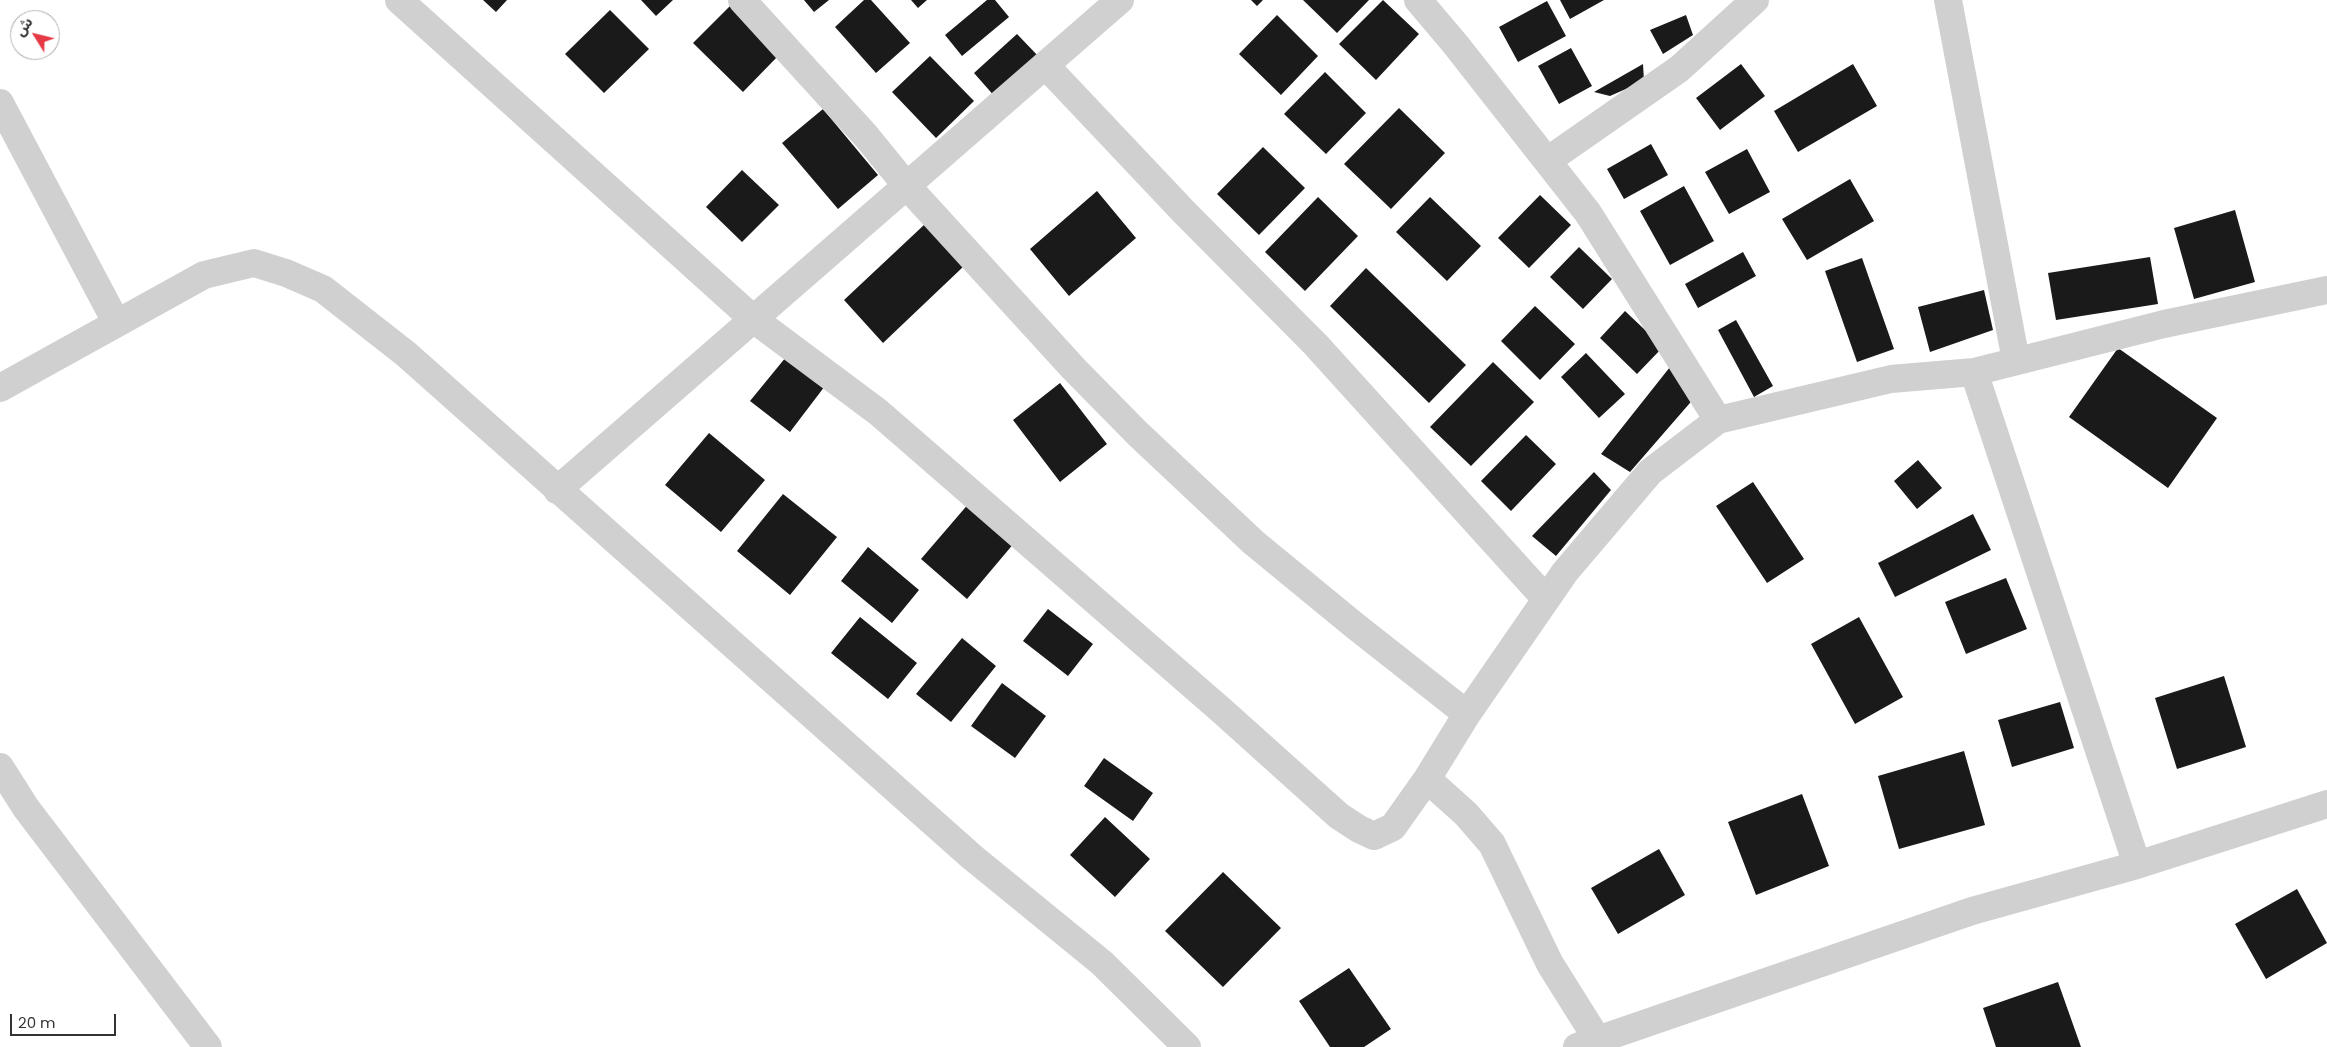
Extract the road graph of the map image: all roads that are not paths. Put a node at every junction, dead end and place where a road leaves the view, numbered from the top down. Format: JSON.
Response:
{"nodes":[{"id":1,"x":399,"y":0,"type":"edge"},
{"id":2,"x":742,"y":0,"type":"edge"},
{"id":3,"x":1120,"y":0,"type":"edge"},
{"id":4,"x":1418,"y":0,"type":"edge"},
{"id":5,"x":1755,"y":0,"type":"edge"},
{"id":6,"x":1948,"y":0,"type":"edge"},
{"id":7,"x":1046,"y":66,"type":"junction"},
{"id":8,"x":0,"y":103,"type":"edge"},
{"id":9,"x":1547,"y":161,"type":"junction"},
{"id":10,"x":906,"y":185,"type":"junction"},
{"id":11,"x":2327,"y":290,"type":"edge"},
{"id":12,"x":752,"y":318,"type":"junction"},
{"id":13,"x":116,"y":322,"type":"junction"},
{"id":14,"x":2016,"y":361,"type":"junction"},
{"id":15,"x":1974,"y":372,"type":"junction"},
{"id":16,"x":0,"y":388,"type":"edge"},
{"id":17,"x":1718,"y":420,"type":"junction"},
{"id":18,"x":556,"y":490,"type":"junction"},
{"id":19,"x":1546,"y":599,"type":"junction"},
{"id":20,"x":1467,"y":714,"type":"junction"},
{"id":21,"x":0,"y":768,"type":"edge"},
{"id":22,"x":1427,"y":779,"type":"junction"},
{"id":23,"x":2327,"y":804,"type":"edge"},
{"id":24,"x":2137,"y":865,"type":"junction"},
{"id":25,"x":1592,"y":1045,"type":"edge"},
{"id":26,"x":208,"y":1047,"type":"edge"},
{"id":27,"x":1187,"y":1047,"type":"edge"}],
"edges":[{"from":1,"to":12,"type":"street"},
{"from":2,"to":10,"type":"street"},
{"from":3,"to":7,"type":"street"},
{"from":4,"to":9,"type":"street"},
{"from":5,"to":9,"type":"street"},
{"from":6,"to":14,"type":"street"},
{"from":7,"to":10,"type":"street"},
{"from":7,"to":19,"type":"street"},
{"from":8,"to":13,"type":"street"},
{"from":9,"to":17,"type":"street"},
{"from":10,"to":12,"type":"street"},
{"from":10,"to":20,"type":"street"},
{"from":11,"to":14,"type":"street"},
{"from":12,"to":18,"type":"street"},
{"from":12,"to":22,"type":"street"},
{"from":13,"to":16,"type":"street"},
{"from":13,"to":18,"type":"street"},
{"from":14,"to":15,"type":"street"},
{"from":15,"to":17,"type":"street"},
{"from":15,"to":24,"type":"street"},
{"from":17,"to":19,"type":"street"},
{"from":18,"to":27,"type":"street"},
{"from":19,"to":20,"type":"street"},
{"from":20,"to":22,"type":"street"},
{"from":21,"to":26,"type":"street"},
{"from":22,"to":25,"type":"street"},
{"from":23,"to":24,"type":"street"},
{"from":24,"to":25,"type":"street"}]}
